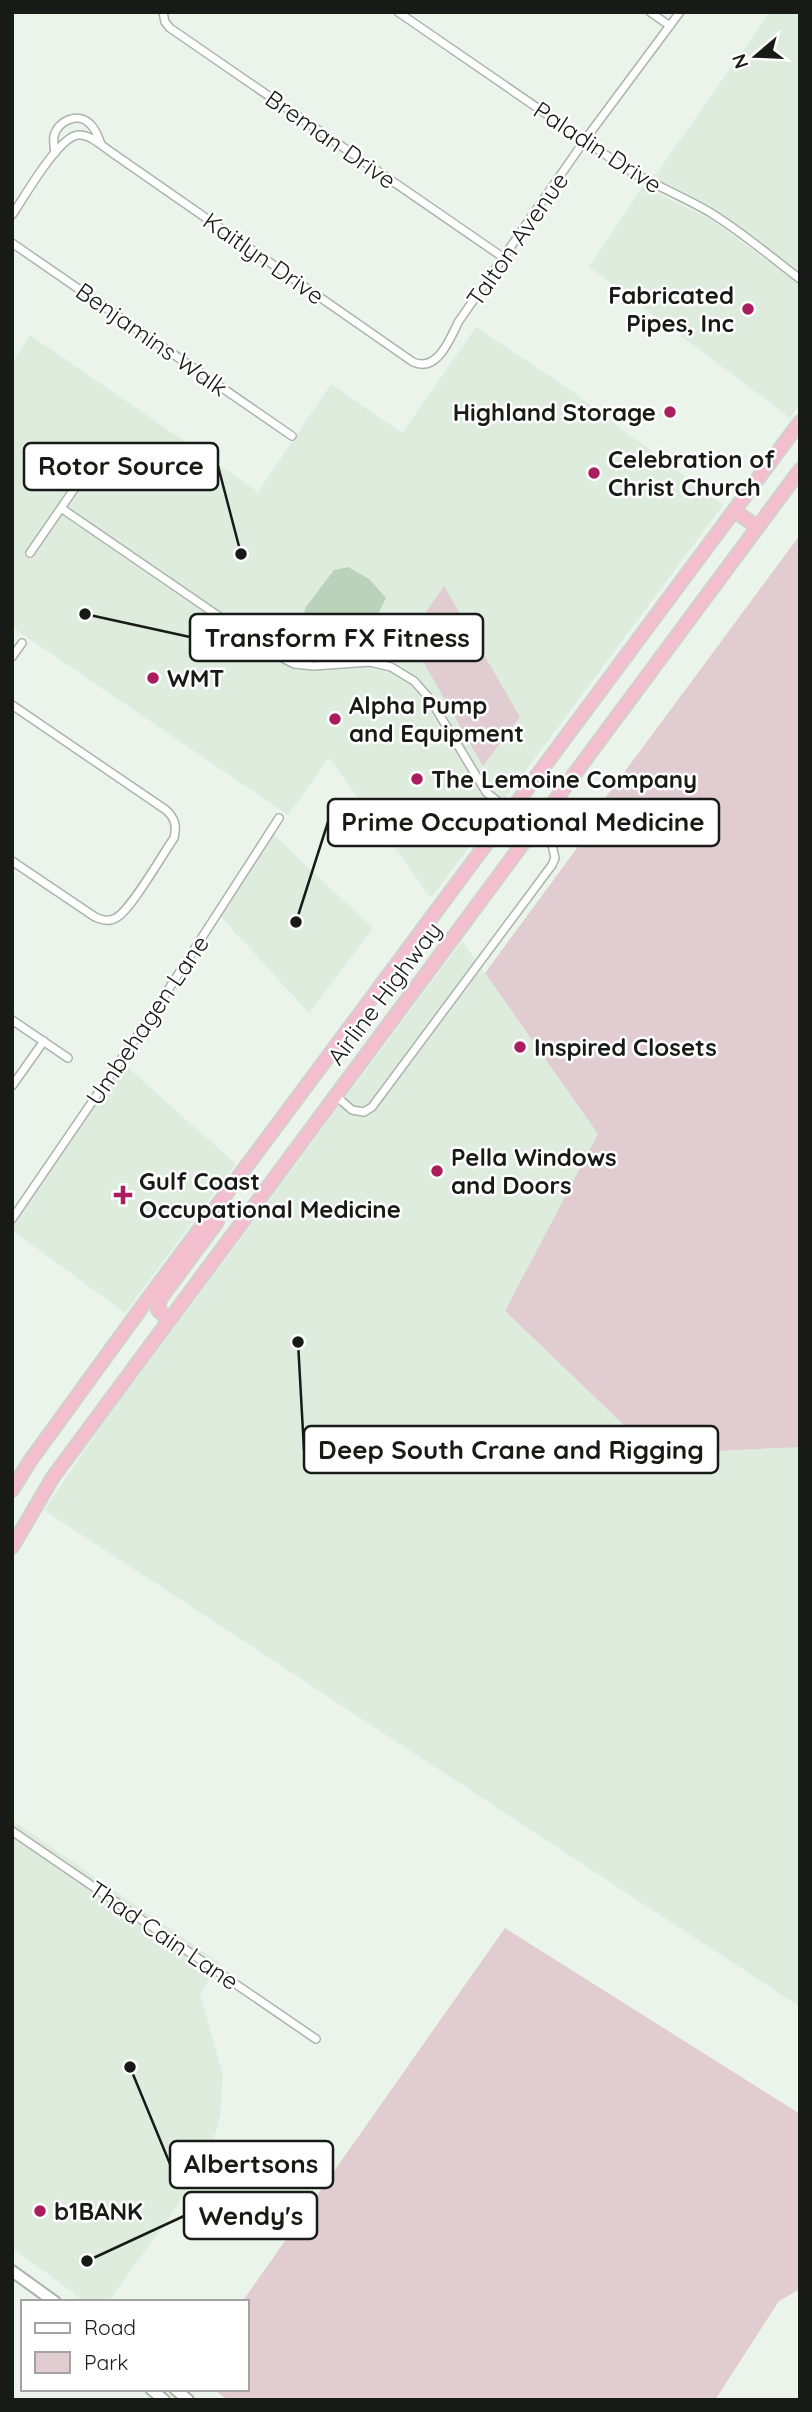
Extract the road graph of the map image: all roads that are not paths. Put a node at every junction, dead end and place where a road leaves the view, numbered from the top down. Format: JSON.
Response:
{"nodes":[{"id":1,"x":398,"y":12,"type":"edge"},
{"id":2,"x":650,"y":12,"type":"edge"},
{"id":3,"x":680,"y":12,"type":"edge"},
{"id":4,"x":163,"y":14,"type":"edge"},
{"id":5,"x":670,"y":26,"type":"junction"},
{"id":6,"x":584,"y":141,"type":"junction"},
{"id":7,"x":102,"y":146,"type":"junction"},
{"id":8,"x":55,"y":153,"type":"junction"},
{"id":9,"x":12,"y":215,"type":"edge"},
{"id":10,"x":12,"y":243,"type":"edge"},
{"id":11,"x":503,"y":258,"type":"junction"},
{"id":12,"x":800,"y":279,"type":"edge"},
{"id":13,"x":428,"y":363,"type":"joint"},
{"id":14,"x":800,"y":422,"type":"edge"},
{"id":15,"x":292,"y":436,"type":"dead end"},
{"id":16,"x":92,"y":463,"type":"dead end"},
{"id":17,"x":800,"y":470,"type":"edge"},
{"id":18,"x":61,"y":508,"type":"junction"},
{"id":19,"x":735,"y":511,"type":"junction"},
{"id":20,"x":757,"y":527,"type":"junction"},
{"id":21,"x":30,"y":553,"type":"dead end"},
{"id":22,"x":22,"y":643,"type":"dead end"},
{"id":23,"x":12,"y":657,"type":"edge"},
{"id":24,"x":12,"y":705,"type":"edge"},
{"id":25,"x":510,"y":813,"type":"junction"},
{"id":26,"x":279,"y":818,"type":"dead end"},
{"id":27,"x":532,"y":830,"type":"junction"},
{"id":28,"x":12,"y":860,"type":"edge"},
{"id":29,"x":12,"y":1020,"type":"edge"},
{"id":30,"x":44,"y":1041,"type":"junction"},
{"id":31,"x":68,"y":1058,"type":"dead end"},
{"id":32,"x":12,"y":1087,"type":"edge"},
{"id":33,"x":335,"y":1095,"type":"junction"},
{"id":34,"x":269,"y":1138,"type":"junction"},
{"id":35,"x":12,"y":1219,"type":"edge"},
{"id":36,"x":169,"y":1320,"type":"junction"},
{"id":37,"x":12,"y":1490,"type":"edge"},
{"id":38,"x":12,"y":1548,"type":"edge"},
{"id":39,"x":12,"y":1831,"type":"edge"},
{"id":40,"x":316,"y":2039,"type":"dead end"},
{"id":41,"x":12,"y":2272,"type":"edge"},
{"id":42,"x":52,"y":2300,"type":"edge"}],
"edges":[{"from":1,"to":6,"type":"street","name":"Paladin Drive"},
{"from":2,"to":5,"type":"street"},
{"from":3,"to":5,"type":"street","name":"Talton Avenue"},
{"from":4,"to":11,"type":"street","name":"Breman Drive"},
{"from":5,"to":6,"type":"street","name":"Talton Avenue"},
{"from":6,"to":11,"type":"street","name":"Talton Avenue"},
{"from":6,"to":12,"type":"street","name":"Paladin Drive"},
{"from":7,"to":8,"type":"street","name":"Kaitlyn Drive"},
{"from":7,"to":8,"type":"street","name":"Kaitlyn Drive"},
{"from":7,"to":13,"type":"street","name":"Kaitlyn Drive"},
{"from":8,"to":9,"type":"street"},
{"from":10,"to":15,"type":"street","name":"Benjamins Walk"},
{"from":11,"to":13,"type":"street","name":"Talton Avenue"},
{"from":14,"to":19,"type":"highway","name":"Airline Highway"},
{"from":16,"to":18,"type":"street"},
{"from":17,"to":20,"type":"highway","name":"Airline Highway"},
{"from":18,"to":21,"type":"street"},
{"from":18,"to":25,"type":"street"},
{"from":19,"to":20,"type":"highway"},
{"from":19,"to":25,"type":"highway","name":"Airline Highway"},
{"from":20,"to":27,"type":"highway","name":"Airline Highway"},
{"from":22,"to":23,"type":"street"},
{"from":24,"to":28,"type":"street"},
{"from":25,"to":27,"type":"street"},
{"from":25,"to":34,"type":"highway","name":"Airline Highway"},
{"from":26,"to":35,"type":"street","name":"Umbehagen Lane"},
{"from":27,"to":33,"type":"highway","name":"Airline Highway"},
{"from":27,"to":33,"type":"street"},
{"from":29,"to":30,"type":"street"},
{"from":30,"to":31,"type":"street"},
{"from":30,"to":32,"type":"street"},
{"from":33,"to":36,"type":"highway","name":"Airline Highway"},
{"from":34,"to":36,"type":"highway"},
{"from":34,"to":37,"type":"highway","name":"Airline Highway"},
{"from":36,"to":38,"type":"highway","name":"Airline Highway"},
{"from":39,"to":40,"type":"street","name":"Thad Cain Lane"},
{"from":41,"to":42,"type":"main road"}]}
